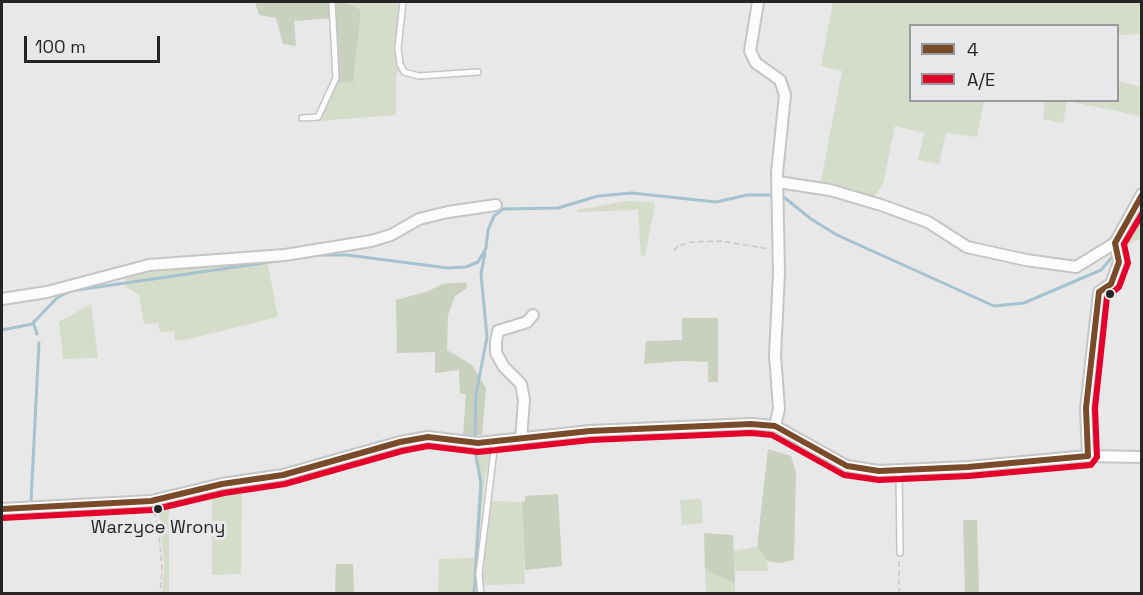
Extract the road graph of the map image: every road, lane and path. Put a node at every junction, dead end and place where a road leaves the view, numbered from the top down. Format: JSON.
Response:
{"nodes":[{"id":1,"x":332,"y":2,"type":"edge"},
{"id":2,"x":403,"y":2,"type":"edge"},
{"id":3,"x":758,"y":2,"type":"edge"},
{"id":4,"x":478,"y":72,"type":"dead end"},
{"id":5,"x":302,"y":118,"type":"dead end"},
{"id":6,"x":778,"y":186,"type":"junction"},
{"id":7,"x":1142,"y":194,"type":"edge"},
{"id":8,"x":496,"y":205,"type":"dead end"},
{"id":9,"x":1116,"y":248,"type":"junction"},
{"id":10,"x":674,"y":251,"type":"dead end"},
{"id":11,"x":779,"y":251,"type":"junction"},
{"id":12,"x":2,"y":298,"type":"edge"},
{"id":13,"x":533,"y":315,"type":"dead end"},
{"id":14,"x":775,"y":426,"type":"junction"},
{"id":15,"x":521,"y":439,"type":"junction"},
{"id":16,"x":495,"y":442,"type":"junction"},
{"id":17,"x":1088,"y":456,"type":"junction"},
{"id":18,"x":1142,"y":457,"type":"edge"},
{"id":19,"x":899,"y":471,"type":"junction"},
{"id":20,"x":152,"y":501,"type":"junction"},
{"id":21,"x":2,"y":509,"type":"edge"},
{"id":22,"x":900,"y":553,"type":"joint"},
{"id":23,"x":160,"y":594,"type":"edge"},
{"id":24,"x":481,"y":594,"type":"edge"},
{"id":25,"x":899,"y":594,"type":"edge"}],
"edges":[{"from":1,"to":5,"type":"lane"},
{"from":2,"to":4,"type":"lane"},
{"from":3,"to":6,"type":"street"},
{"from":6,"to":9,"type":"street"},
{"from":6,"to":11,"type":"street"},
{"from":7,"to":9,"type":"street"},
{"from":8,"to":12,"type":"street"},
{"from":9,"to":17,"type":"street"},
{"from":10,"to":11,"type":"path"},
{"from":11,"to":14,"type":"street"},
{"from":13,"to":15,"type":"street"},
{"from":14,"to":15,"type":"street"},
{"from":14,"to":19,"type":"street"},
{"from":15,"to":16,"type":"street"},
{"from":16,"to":20,"type":"street"},
{"from":16,"to":24,"type":"lane"},
{"from":17,"to":18,"type":"street"},
{"from":17,"to":19,"type":"street"},
{"from":19,"to":22,"type":"lane"},
{"from":20,"to":21,"type":"street"},
{"from":20,"to":23,"type":"path"},
{"from":22,"to":25,"type":"path"}]}
